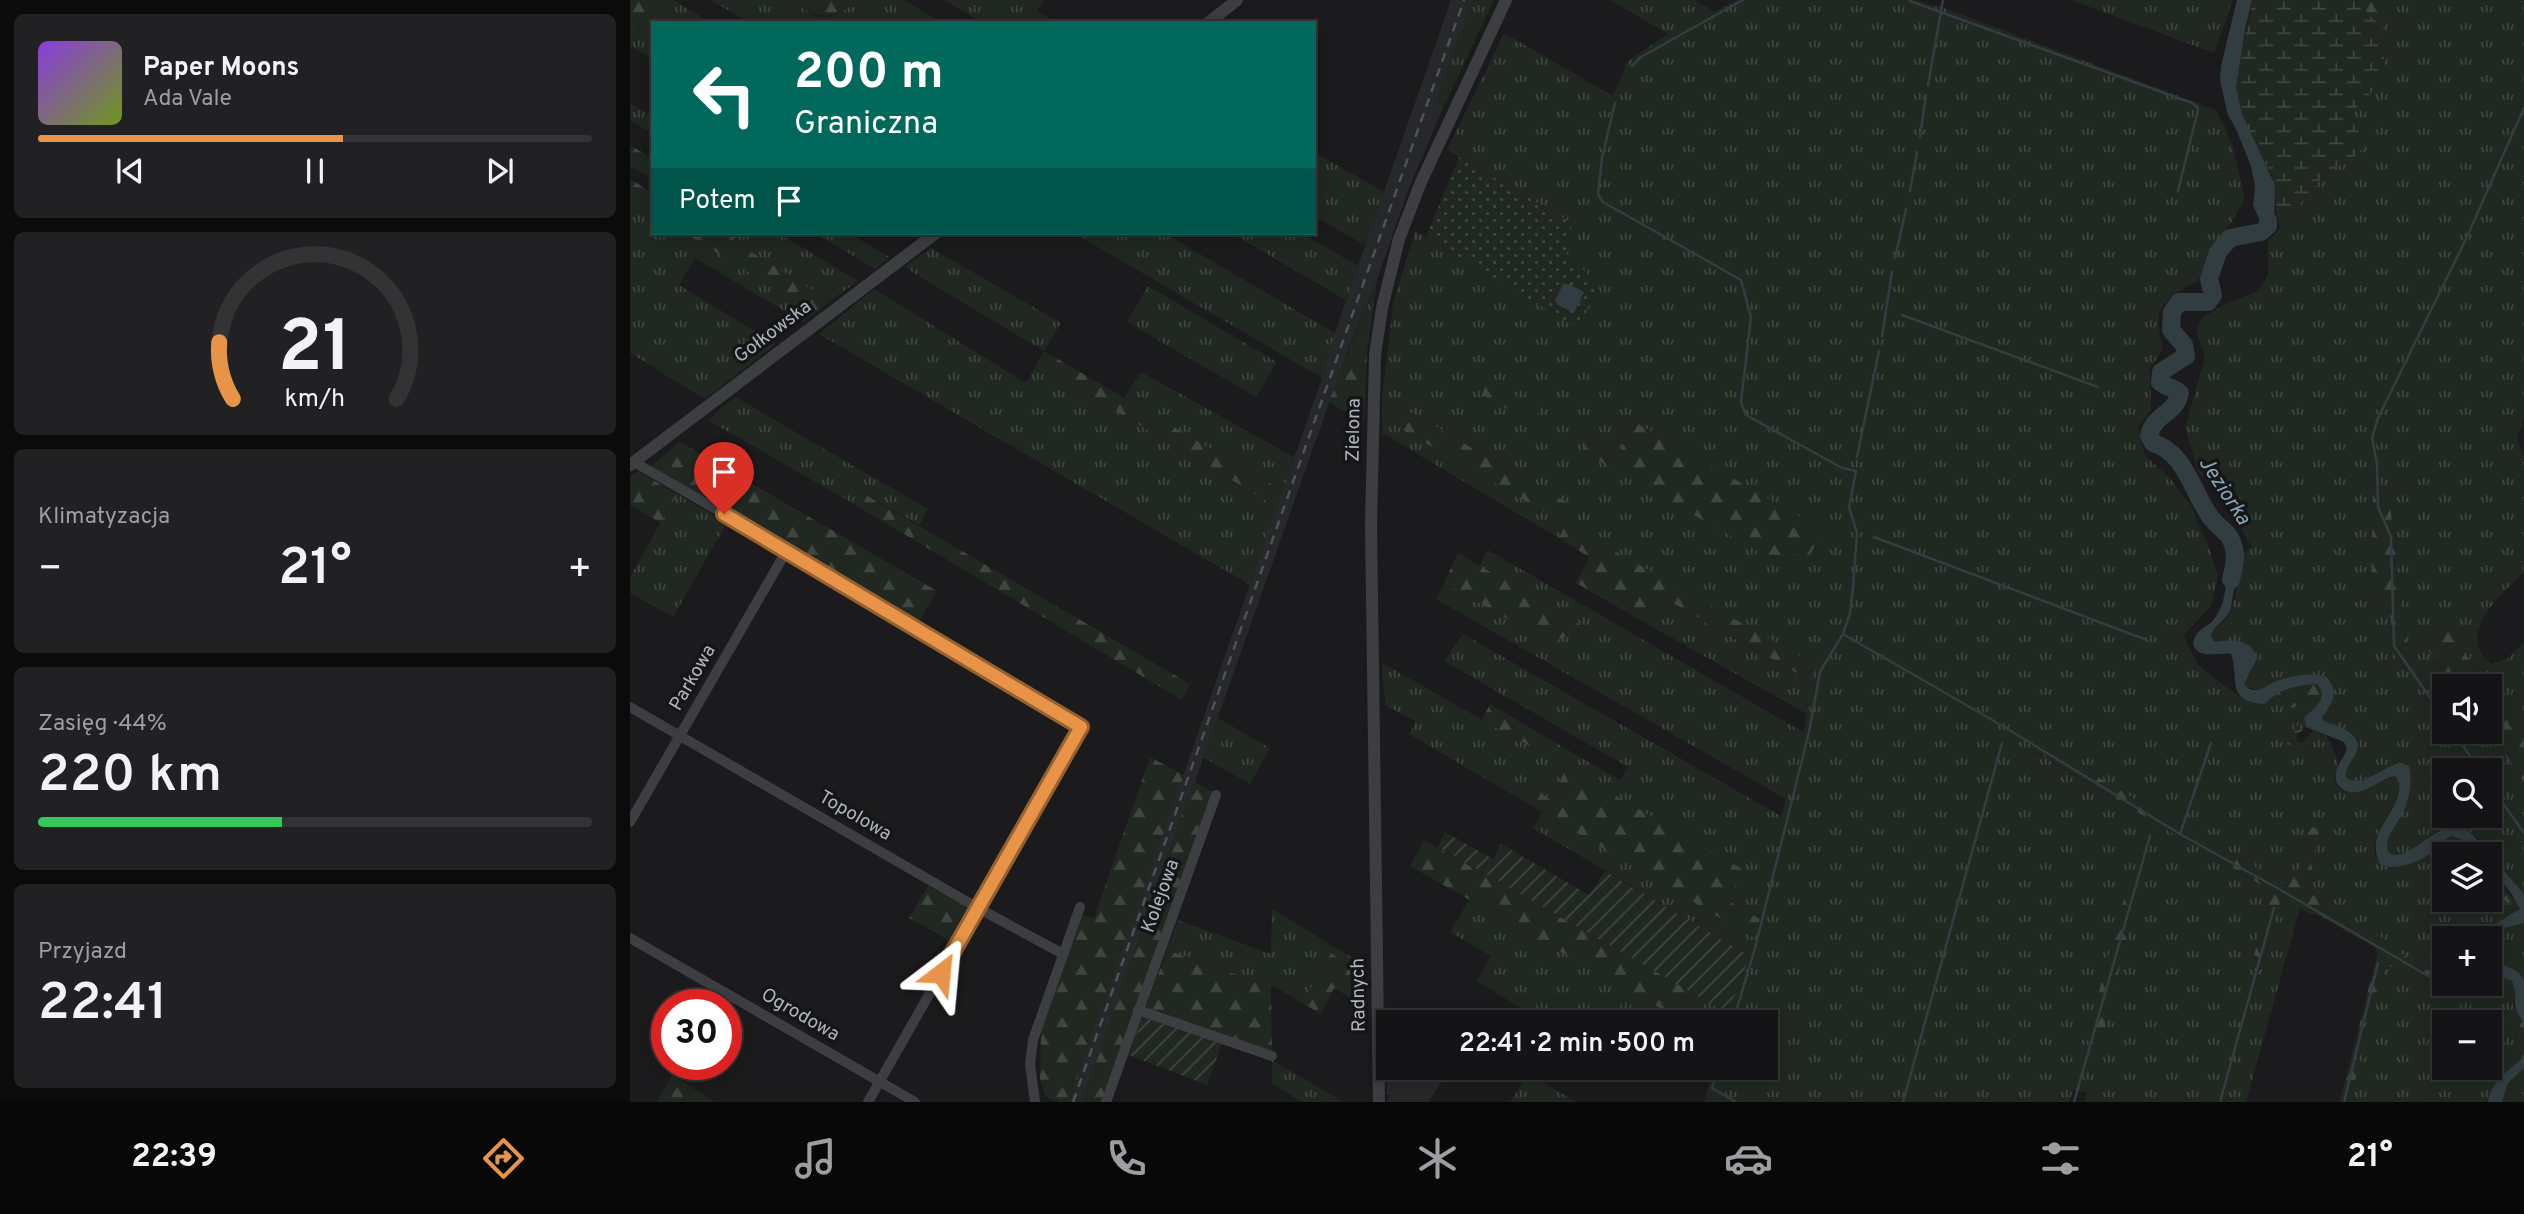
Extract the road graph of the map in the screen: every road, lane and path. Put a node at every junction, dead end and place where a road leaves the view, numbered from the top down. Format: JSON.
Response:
{"nodes":[{"id":1,"x":1237,"y":0,"type":"edge"},
{"id":2,"x":1506,"y":0,"type":"edge"},
{"id":3,"x":1211,"y":21,"type":"edge"},
{"id":4,"x":933,"y":235,"type":"edge"},
{"id":5,"x":632,"y":464,"type":"edge"},
{"id":6,"x":787,"y":550,"type":"junction"},
{"id":7,"x":630,"y":707,"type":"edge"},
{"id":8,"x":681,"y":735,"type":"junction"},
{"id":9,"x":1216,"y":795,"type":"dead end"},
{"id":10,"x":630,"y":822,"type":"edge"},
{"id":11,"x":1377,"y":886,"type":"joint"},
{"id":12,"x":1080,"y":907,"type":"dead end"},
{"id":13,"x":978,"y":908,"type":"junction"},
{"id":14,"x":630,"y":938,"type":"edge"},
{"id":15,"x":1063,"y":954,"type":"junction"},
{"id":16,"x":1139,"y":1010,"type":"junction"},
{"id":17,"x":1272,"y":1056,"type":"dead end"},
{"id":18,"x":879,"y":1082,"type":"junction"},
{"id":19,"x":868,"y":1102,"type":"edge"},
{"id":20,"x":915,"y":1102,"type":"edge"},
{"id":21,"x":1035,"y":1102,"type":"edge"},
{"id":22,"x":1106,"y":1102,"type":"edge"},
{"id":23,"x":1379,"y":1102,"type":"edge"}],
"edges":[{"from":1,"to":3,"type":"street"},
{"from":2,"to":11,"type":"street","name":"Zielona"},
{"from":4,"to":5,"type":"street","name":"Gołkowska"},
{"from":5,"to":6,"type":"street"},
{"from":6,"to":8,"type":"street","name":"Parkowa"},
{"from":6,"to":13,"type":"street"},
{"from":7,"to":8,"type":"street","name":"Topolowa"},
{"from":8,"to":10,"type":"street","name":"Parkowa"},
{"from":8,"to":13,"type":"street","name":"Topolowa"},
{"from":9,"to":16,"type":"street","name":"Kolejowa"},
{"from":11,"to":23,"type":"street","name":"Radnych"},
{"from":12,"to":15,"type":"street"},
{"from":13,"to":15,"type":"street","name":"Topolowa"},
{"from":13,"to":18,"type":"street"},
{"from":14,"to":18,"type":"street","name":"Ogrodowa"},
{"from":15,"to":21,"type":"street"},
{"from":16,"to":17,"type":"street"},
{"from":16,"to":22,"type":"street","name":"Kolejowa"},
{"from":18,"to":19,"type":"street"},
{"from":18,"to":20,"type":"street","name":"Ogrodowa"}]}
